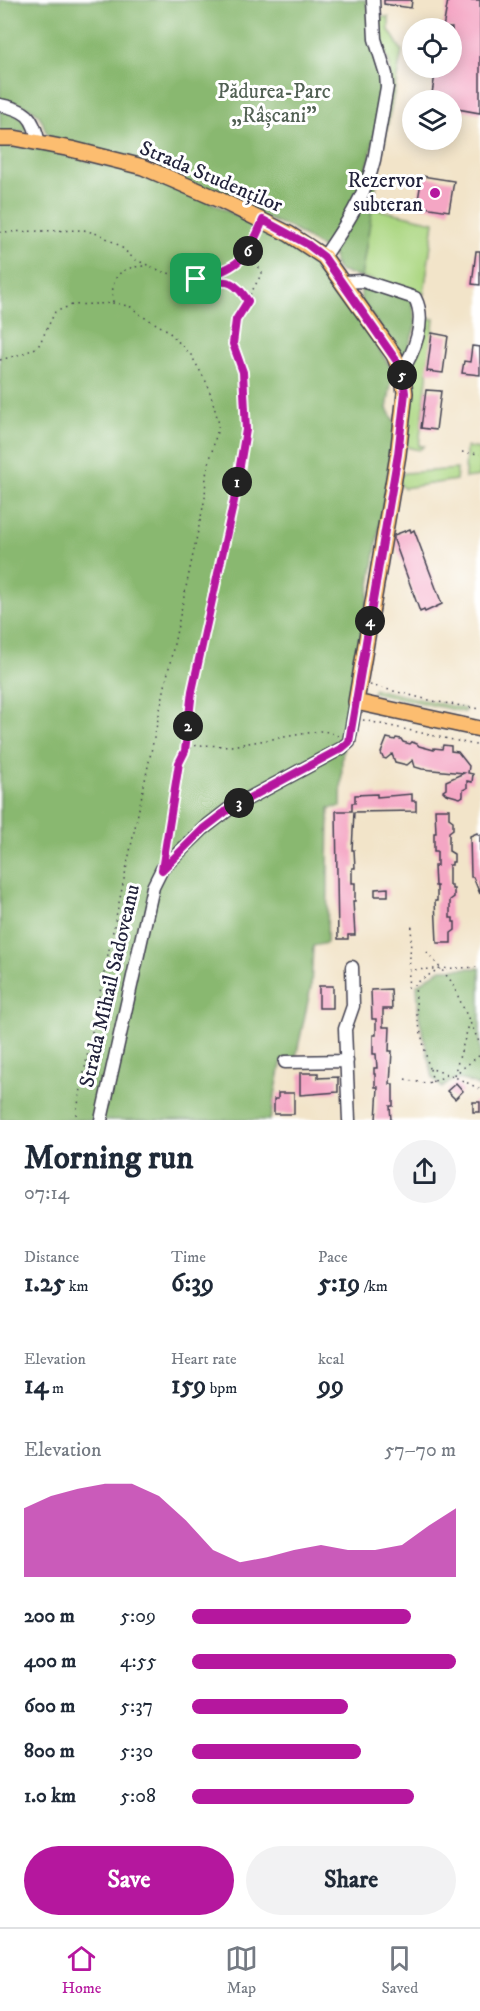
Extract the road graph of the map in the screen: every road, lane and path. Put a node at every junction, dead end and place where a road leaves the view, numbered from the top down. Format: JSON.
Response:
{"nodes":[{"id":1,"x":373,"y":0,"type":"edge"},
{"id":2,"x":0,"y":105,"type":"edge"},
{"id":3,"x":0,"y":138,"type":"edge"},
{"id":4,"x":39,"y":143,"type":"junction"},
{"id":5,"x":263,"y":220,"type":"junction"},
{"id":6,"x":0,"y":232,"type":"edge"},
{"id":7,"x":250,"y":249,"type":"junction"},
{"id":8,"x":324,"y":257,"type":"junction"},
{"id":9,"x":148,"y":266,"type":"junction"},
{"id":10,"x":196,"y":279,"type":"junction"},
{"id":11,"x":343,"y":282,"type":"junction"},
{"id":12,"x":248,"y":301,"type":"junction"},
{"id":13,"x":113,"y":303,"type":"junction"},
{"id":14,"x":0,"y":360,"type":"edge"},
{"id":15,"x":401,"y":372,"type":"junction"},
{"id":16,"x":462,"y":452,"type":"dead end"},
{"id":17,"x":480,"y":454,"type":"edge"},
{"id":18,"x":373,"y":686,"type":"dead end"},
{"id":19,"x":356,"y":702,"type":"junction"},
{"id":20,"x":480,"y":709,"type":"edge"},
{"id":21,"x":357,"y":719,"type":"dead end"},
{"id":22,"x":480,"y":729,"type":"edge"},
{"id":23,"x":349,"y":742,"type":"junction"},
{"id":24,"x":480,"y":746,"type":"edge"},
{"id":25,"x":185,"y":751,"type":"junction"},
{"id":26,"x":162,"y":870,"type":"junction"},
{"id":27,"x":412,"y":924,"type":"dead end"},
{"id":28,"x":427,"y":952,"type":"dead end"},
{"id":29,"x":352,"y":967,"type":"dead end"},
{"id":30,"x":480,"y":967,"type":"edge"},
{"id":31,"x":440,"y":968,"type":"junction"},
{"id":32,"x":409,"y":970,"type":"junction"},
{"id":33,"x":409,"y":978,"type":"junction"},
{"id":34,"x":416,"y":984,"type":"junction"},
{"id":35,"x":408,"y":988,"type":"dead end"},
{"id":36,"x":470,"y":1023,"type":"junction"},
{"id":37,"x":480,"y":1044,"type":"edge"},
{"id":38,"x":480,"y":1055,"type":"edge"},
{"id":39,"x":347,"y":1061,"type":"junction"},
{"id":40,"x":285,"y":1062,"type":"dead end"},
{"id":41,"x":429,"y":1068,"type":"junction"},
{"id":42,"x":448,"y":1074,"type":"junction"},
{"id":43,"x":453,"y":1076,"type":"junction"},
{"id":44,"x":405,"y":1079,"type":"dead end"},
{"id":45,"x":434,"y":1083,"type":"junction"},
{"id":46,"x":480,"y":1089,"type":"edge"},
{"id":47,"x":75,"y":1120,"type":"edge"},
{"id":48,"x":100,"y":1120,"type":"edge"},
{"id":49,"x":349,"y":1120,"type":"edge"}],
"edges":[{"from":1,"to":8,"type":"street"},
{"from":2,"to":4,"type":"street"},
{"from":3,"to":4,"type":"main road","name":"Strada Studenților"},
{"from":4,"to":5,"type":"main road","name":"Strada Studenților"},
{"from":5,"to":7,"type":"path"},
{"from":5,"to":8,"type":"main road","name":"Strada Studenților"},
{"from":6,"to":9,"type":"path"},
{"from":7,"to":10,"type":"path"},
{"from":7,"to":12,"type":"path"},
{"from":8,"to":11,"type":"main road"},
{"from":9,"to":10,"type":"path"},
{"from":9,"to":13,"type":"path"},
{"from":10,"to":12,"type":"path"},
{"from":11,"to":15,"type":"main road"},
{"from":11,"to":15,"type":"street"},
{"from":12,"to":25,"type":"path"},
{"from":13,"to":14,"type":"path"},
{"from":13,"to":47,"type":"path"},
{"from":15,"to":19,"type":"main road"},
{"from":16,"to":17,"type":"path"},
{"from":18,"to":20,"type":"path"},
{"from":19,"to":22,"type":"main road"},
{"from":19,"to":23,"type":"street"},
{"from":21,"to":24,"type":"path"},
{"from":23,"to":25,"type":"path"},
{"from":23,"to":26,"type":"street","name":"Strada Mihail Sadoveanu"},
{"from":25,"to":26,"type":"path"},
{"from":26,"to":48,"type":"street","name":"Strada Mihail Sadoveanu"},
{"from":27,"to":32,"type":"path"},
{"from":28,"to":31,"type":"path"},
{"from":29,"to":39,"type":"street"},
{"from":30,"to":31,"type":"path"},
{"from":31,"to":32,"type":"path"},
{"from":31,"to":34,"type":"path"},
{"from":31,"to":36,"type":"path"},
{"from":32,"to":33,"type":"path"},
{"from":33,"to":34,"type":"path"},
{"from":33,"to":35,"type":"path"},
{"from":34,"to":41,"type":"path"},
{"from":36,"to":37,"type":"path"},
{"from":36,"to":43,"type":"path"},
{"from":38,"to":43,"type":"path"},
{"from":39,"to":40,"type":"street"},
{"from":39,"to":49,"type":"street"},
{"from":41,"to":42,"type":"path"},
{"from":41,"to":45,"type":"path"},
{"from":42,"to":43,"type":"path"},
{"from":42,"to":45,"type":"path"},
{"from":43,"to":46,"type":"path"},
{"from":44,"to":45,"type":"path"}]}
